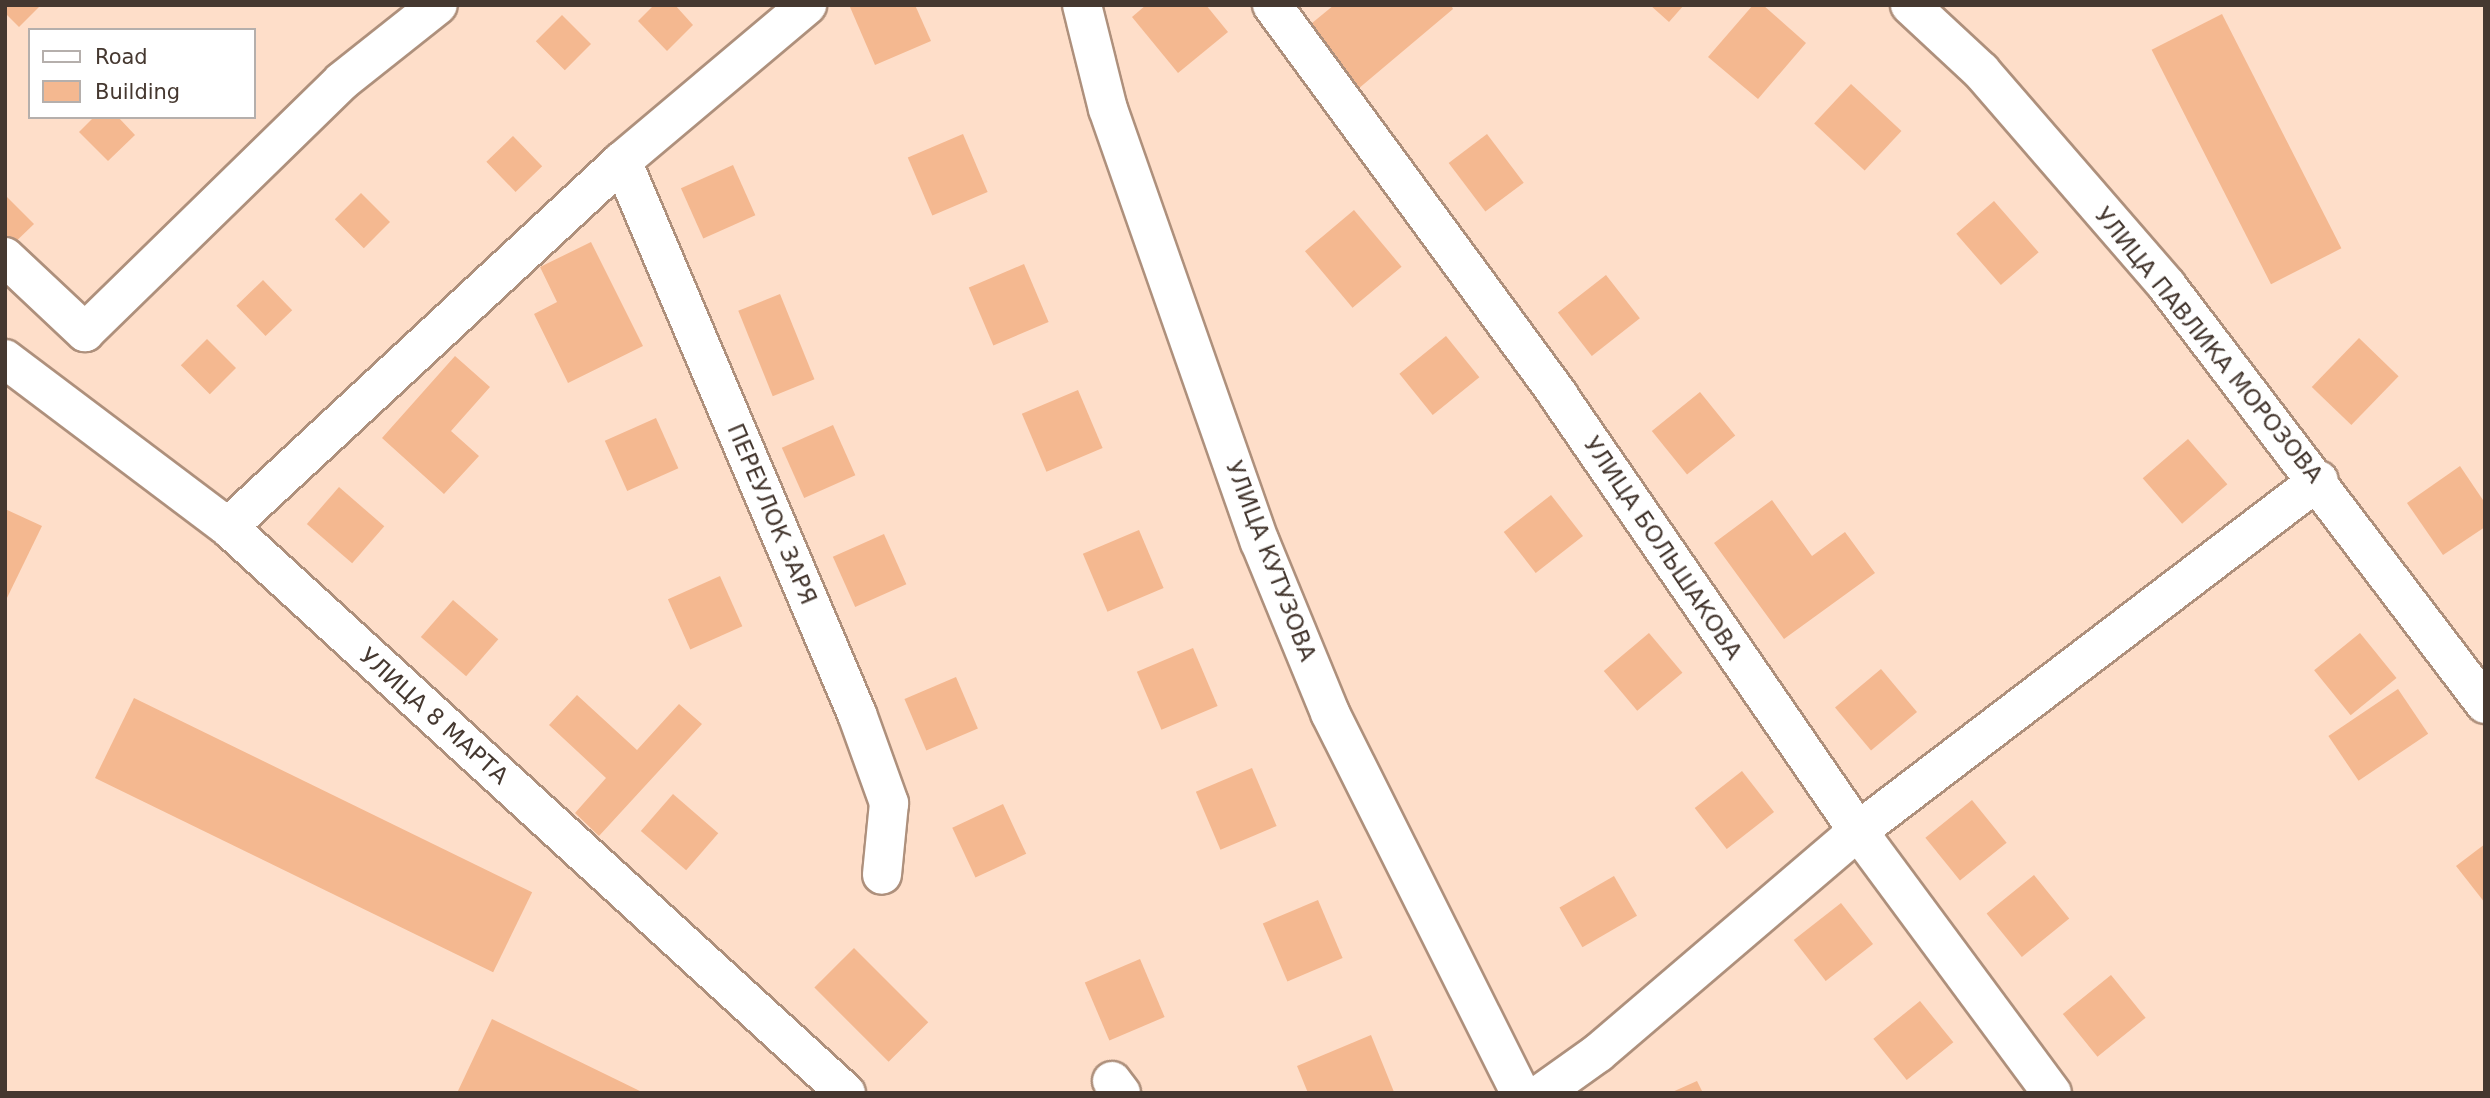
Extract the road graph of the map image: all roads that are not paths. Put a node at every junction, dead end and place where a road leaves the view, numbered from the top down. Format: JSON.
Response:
{"nodes":[{"id":1,"x":438,"y":5,"type":"edge"},
{"id":2,"x":807,"y":5,"type":"edge"},
{"id":3,"x":1082,"y":5,"type":"edge"},
{"id":4,"x":1272,"y":5,"type":"edge"},
{"id":5,"x":1910,"y":5,"type":"edge"},
{"id":6,"x":622,"y":161,"type":"junction"},
{"id":7,"x":5,"y":257,"type":"edge"},
{"id":8,"x":5,"y":359,"type":"edge"},
{"id":9,"x":2319,"y":480,"type":"junction"},
{"id":10,"x":228,"y":527,"type":"junction"},
{"id":11,"x":2479,"y":684,"type":"edge"},
{"id":12,"x":1858,"y":831,"type":"junction"},
{"id":13,"x":882,"y":875,"type":"dead end"},
{"id":14,"x":846,"y":1093,"type":"edge"},
{"id":15,"x":1520,"y":1093,"type":"edge"},
{"id":16,"x":1542,"y":1093,"type":"edge"},
{"id":17,"x":2052,"y":1093,"type":"edge"}],
"edges":[{"from":1,"to":7,"type":"street"},
{"from":2,"to":6,"type":"street"},
{"from":3,"to":15,"type":"street","name":"УЛИЦА КУТУЗОВА"},
{"from":4,"to":12,"type":"street","name":"УЛИЦА БОЛЬШАКОВА"},
{"from":5,"to":9,"type":"street","name":"УЛИЦА ПАВЛИКА МОРОЗОВА"},
{"from":6,"to":10,"type":"street"},
{"from":6,"to":13,"type":"street","name":"ПЕРЕУЛОК ЗАРЯ"},
{"from":8,"to":10,"type":"street","name":"УЛИЦА 8 МАРТА"},
{"from":9,"to":11,"type":"street","name":"УЛИЦА ПАВЛИКА МОРОЗОВА"},
{"from":9,"to":12,"type":"street"},
{"from":10,"to":14,"type":"street","name":"УЛИЦА 8 МАРТА"},
{"from":12,"to":16,"type":"street"},
{"from":12,"to":17,"type":"street","name":"УЛИЦА БОЛЬШАКОВА"}]}
